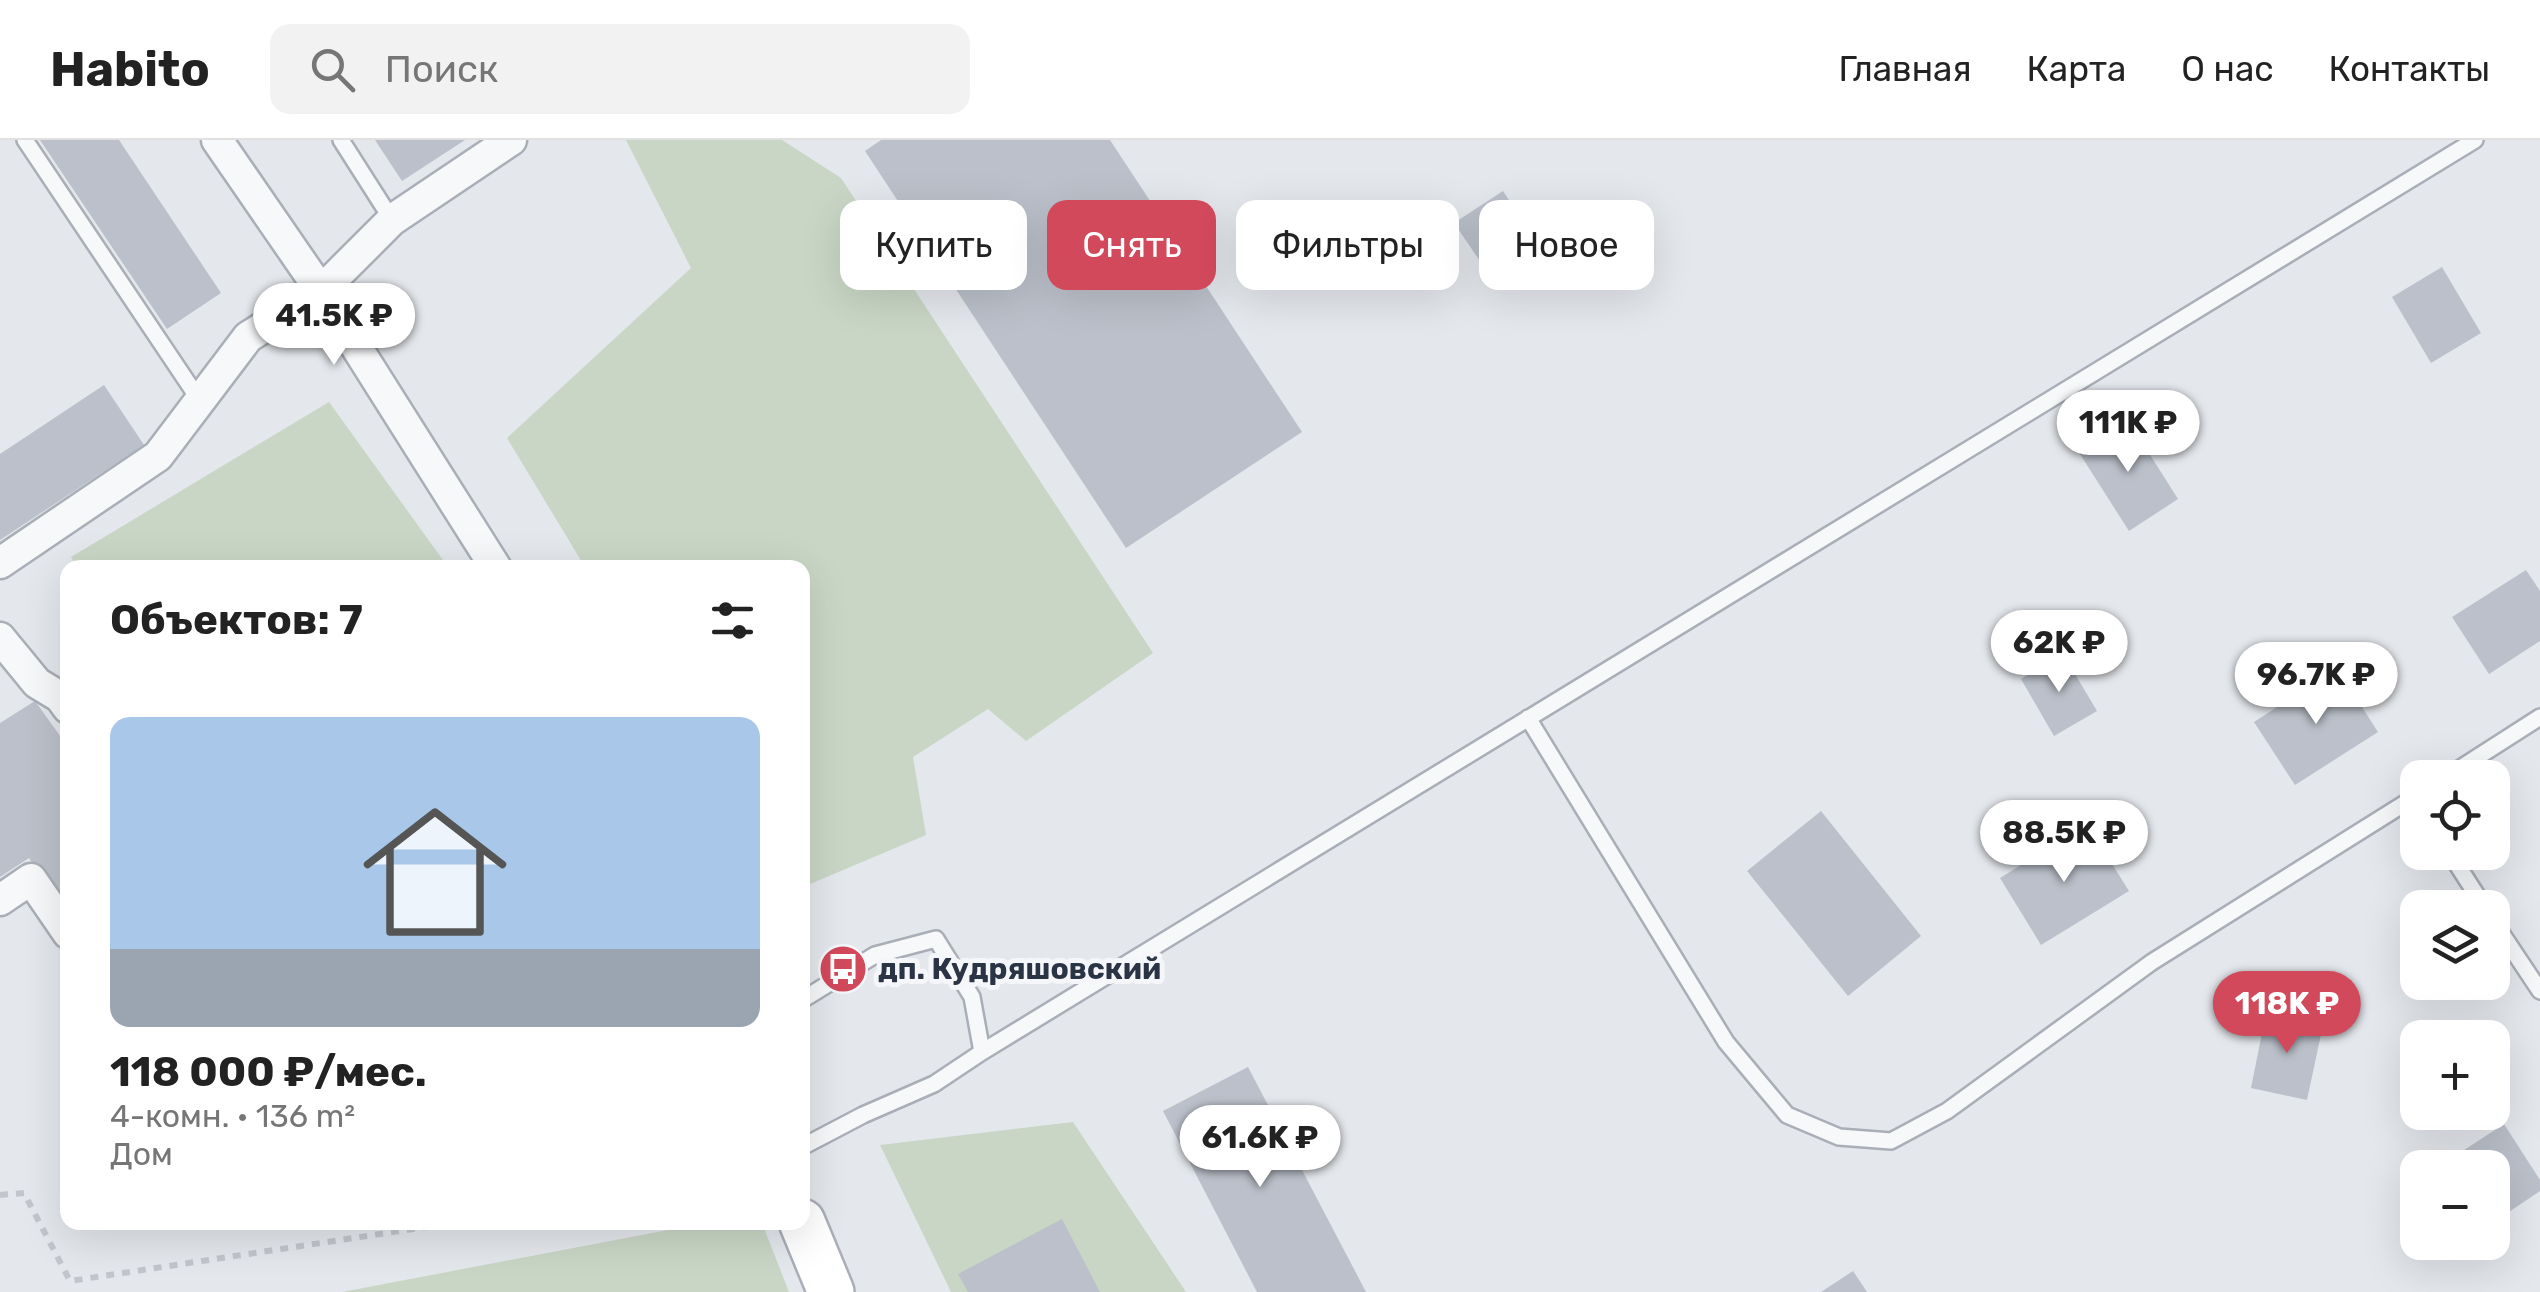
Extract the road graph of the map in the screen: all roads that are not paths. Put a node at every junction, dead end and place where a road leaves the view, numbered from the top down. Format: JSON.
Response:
{"nodes":[{"id":1,"x":25,"y":140,"type":"edge"},
{"id":2,"x":217,"y":140,"type":"edge"},
{"id":3,"x":341,"y":140,"type":"edge"},
{"id":4,"x":511,"y":140,"type":"edge"},
{"id":5,"x":2474,"y":140,"type":"edge"},
{"id":6,"x":392,"y":220,"type":"junction"},
{"id":7,"x":320,"y":291,"type":"junction"},
{"id":8,"x":200,"y":401,"type":"junction"},
{"id":9,"x":491,"y":560,"type":"edge"},
{"id":10,"x":0,"y":563,"type":"edge"},
{"id":11,"x":0,"y":638,"type":"edge"},
{"id":12,"x":60,"y":697,"type":"edge"},
{"id":13,"x":2540,"y":717,"type":"edge"},
{"id":14,"x":1528,"y":718,"type":"junction"},
{"id":15,"x":2474,"y":760,"type":"edge"},
{"id":16,"x":2400,"y":809,"type":"edge"},
{"id":17,"x":0,"y":900,"type":"edge"},
{"id":18,"x":60,"y":921,"type":"edge"},
{"id":19,"x":2510,"y":945,"type":"edge"},
{"id":20,"x":2540,"y":991,"type":"edge"},
{"id":21,"x":810,"y":995,"type":"edge"},
{"id":22,"x":982,"y":1052,"type":"junction"},
{"id":23,"x":810,"y":1143,"type":"edge"},
{"id":24,"x":805,"y":1230,"type":"edge"},
{"id":25,"x":831,"y":1292,"type":"edge"}],
"edges":[{"from":1,"to":8,"type":"lane"},
{"from":2,"to":7,"type":"street"},
{"from":3,"to":6,"type":"lane"},
{"from":4,"to":6,"type":"street"},
{"from":5,"to":14,"type":"lane"},
{"from":6,"to":7,"type":"street"},
{"from":7,"to":8,"type":"street"},
{"from":7,"to":9,"type":"street"},
{"from":8,"to":10,"type":"street"},
{"from":11,"to":12,"type":"street"},
{"from":13,"to":15,"type":"lane"},
{"from":14,"to":16,"type":"lane"},
{"from":14,"to":22,"type":"lane"},
{"from":17,"to":18,"type":"street"},
{"from":19,"to":20,"type":"lane"},
{"from":21,"to":22,"type":"lane"},
{"from":22,"to":23,"type":"lane"},
{"from":24,"to":25,"type":"street"}]}
